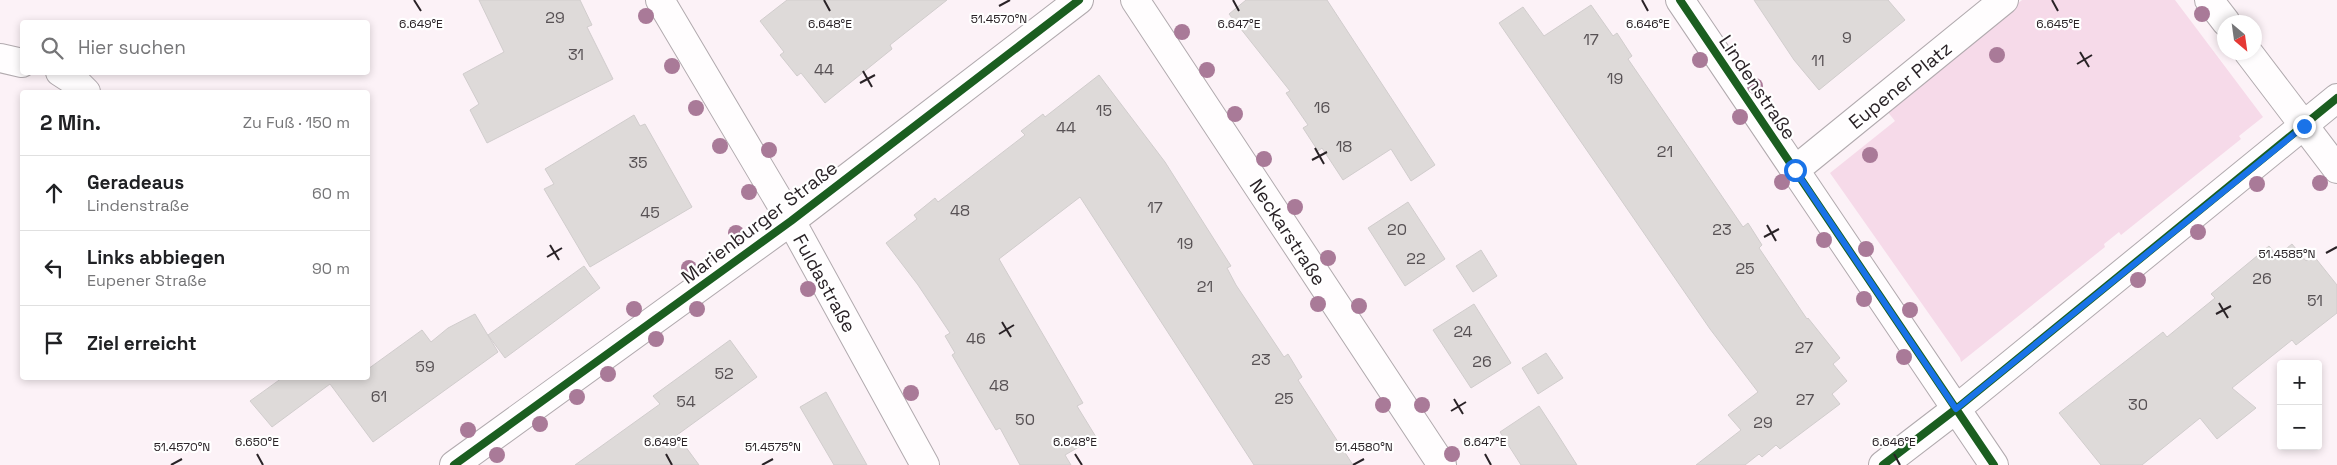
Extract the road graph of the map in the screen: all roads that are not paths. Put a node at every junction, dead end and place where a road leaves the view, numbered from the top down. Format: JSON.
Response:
{"nodes":[{"id":1,"x":660,"y":0,"type":"edge"},
{"id":2,"x":1079,"y":0,"type":"edge"},
{"id":3,"x":1135,"y":0,"type":"edge"},
{"id":4,"x":1680,"y":0,"type":"edge"},
{"id":5,"x":2004,"y":0,"type":"edge"},
{"id":6,"x":2209,"y":0,"type":"edge"},
{"id":7,"x":2221,"y":15,"type":"edge"},
{"id":8,"x":0,"y":58,"type":"edge"},
{"id":9,"x":2254,"y":60,"type":"edge"},
{"id":10,"x":20,"y":63,"type":"edge"},
{"id":11,"x":64,"y":75,"type":"edge"},
{"id":12,"x":84,"y":90,"type":"edge"},
{"id":13,"x":2337,"y":98,"type":"edge"},
{"id":14,"x":2304,"y":126,"type":"junction"},
{"id":15,"x":2337,"y":169,"type":"edge"},
{"id":16,"x":1795,"y":170,"type":"junction"},
{"id":17,"x":791,"y":221,"type":"junction"},
{"id":18,"x":1956,"y":409,"type":"junction"},
{"id":19,"x":454,"y":465,"type":"edge"},
{"id":20,"x":925,"y":465,"type":"edge"},
{"id":21,"x":1442,"y":465,"type":"edge"},
{"id":22,"x":1883,"y":465,"type":"edge"},
{"id":23,"x":1994,"y":465,"type":"edge"}],
"edges":[{"from":1,"to":17,"type":"street","name":"Fuldastraße"},
{"from":2,"to":17,"type":"street","name":"Marienburger Straße"},
{"from":3,"to":21,"type":"street","name":"Neckarstraße"},
{"from":4,"to":16,"type":"street","name":"Lindenstraße"},
{"from":5,"to":16,"type":"street","name":"Eupener Platz"},
{"from":6,"to":7,"type":"street"},
{"from":8,"to":10,"type":"street"},
{"from":9,"to":14,"type":"street"},
{"from":11,"to":12,"type":"street"},
{"from":13,"to":14,"type":"street"},
{"from":14,"to":15,"type":"street"},
{"from":14,"to":18,"type":"street"},
{"from":16,"to":18,"type":"street","name":"Lindenstraße"},
{"from":17,"to":19,"type":"street","name":"Marienburger Straße"},
{"from":17,"to":20,"type":"street","name":"Fuldastraße"},
{"from":18,"to":22,"type":"street"},
{"from":18,"to":23,"type":"street","name":"Lindenstraße"}]}
